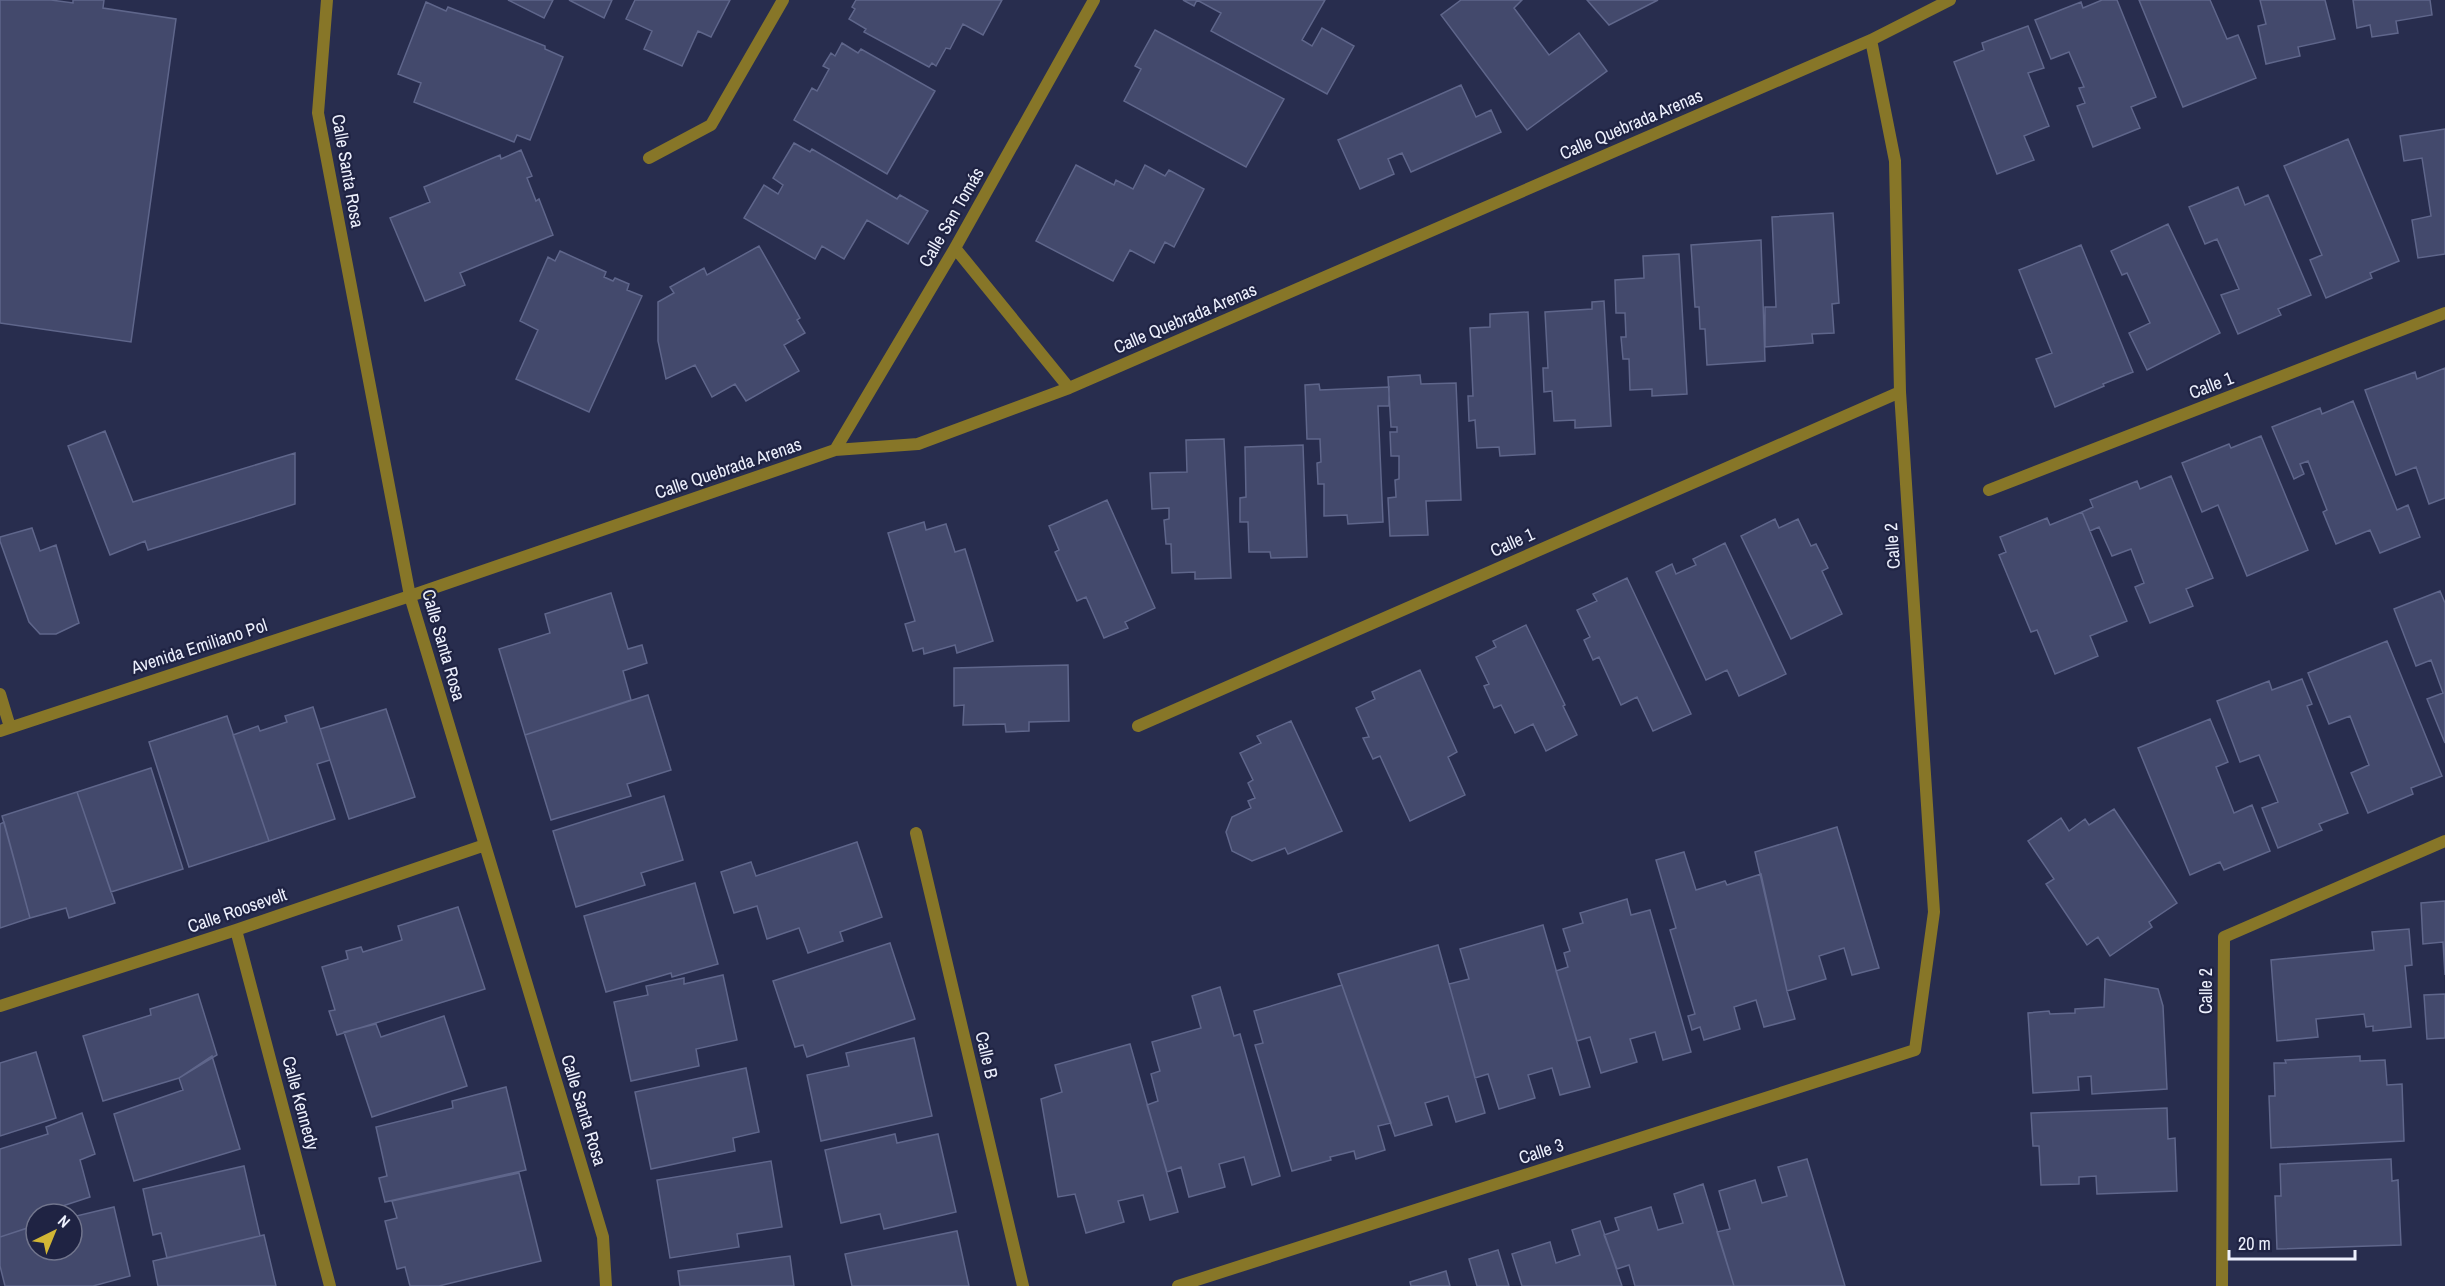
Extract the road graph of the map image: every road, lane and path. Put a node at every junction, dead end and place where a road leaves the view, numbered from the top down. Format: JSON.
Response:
{"nodes":[{"id":1,"x":327,"y":0,"type":"edge"},
{"id":2,"x":783,"y":0,"type":"edge"},
{"id":3,"x":1094,"y":0,"type":"edge"},
{"id":4,"x":1950,"y":0,"type":"edge"},
{"id":5,"x":1871,"y":40,"type":"junction"},
{"id":6,"x":649,"y":158,"type":"dead end"},
{"id":7,"x":955,"y":248,"type":"junction"},
{"id":8,"x":2445,"y":313,"type":"edge"},
{"id":9,"x":1069,"y":388,"type":"junction"},
{"id":10,"x":1900,"y":392,"type":"junction"},
{"id":11,"x":835,"y":450,"type":"junction"},
{"id":12,"x":1989,"y":490,"type":"dead end"},
{"id":13,"x":410,"y":596,"type":"junction"},
{"id":14,"x":0,"y":694,"type":"edge"},
{"id":15,"x":1138,"y":726,"type":"dead end"},
{"id":16,"x":5,"y":729,"type":"edge"},
{"id":17,"x":916,"y":833,"type":"dead end"},
{"id":18,"x":2445,"y":841,"type":"edge"},
{"id":19,"x":485,"y":845,"type":"junction"},
{"id":20,"x":236,"y":930,"type":"junction"},
{"id":21,"x":0,"y":1006,"type":"edge"},
{"id":22,"x":1915,"y":1050,"type":"joint"},
{"id":23,"x":330,"y":1286,"type":"edge"},
{"id":24,"x":606,"y":1286,"type":"edge"},
{"id":25,"x":1023,"y":1286,"type":"edge"},
{"id":26,"x":1178,"y":1286,"type":"edge"},
{"id":27,"x":2222,"y":1286,"type":"edge"}],
"edges":[{"from":1,"to":13,"type":"street","name":"Calle Santa Rosa"},
{"from":2,"to":6,"type":"street"},
{"from":3,"to":7,"type":"street","name":"Calle San Tomás"},
{"from":4,"to":5,"type":"street","name":"Calle Quebrada Arenas"},
{"from":5,"to":9,"type":"street","name":"Calle Quebrada Arenas"},
{"from":5,"to":10,"type":"street","name":"Calle 2"},
{"from":7,"to":9,"type":"street"},
{"from":7,"to":11,"type":"street","name":"Calle San Tomás"},
{"from":8,"to":12,"type":"street","name":"Calle 1"},
{"from":9,"to":11,"type":"street","name":"Calle Quebrada Arenas"},
{"from":10,"to":15,"type":"street","name":"Calle 1"},
{"from":10,"to":22,"type":"street","name":"Calle 2"},
{"from":11,"to":13,"type":"street","name":"Calle Quebrada Arenas"},
{"from":13,"to":16,"type":"street","name":"Avenida Emiliano Pol"},
{"from":13,"to":19,"type":"street","name":"Calle Santa Rosa"},
{"from":14,"to":16,"type":"street"},
{"from":17,"to":25,"type":"street","name":"Calle B"},
{"from":18,"to":27,"type":"street","name":"Calle 2"},
{"from":19,"to":20,"type":"street","name":"Calle Roosevelt"},
{"from":19,"to":24,"type":"street","name":"Calle Santa Rosa"},
{"from":20,"to":21,"type":"street","name":"Calle Roosevelt"},
{"from":20,"to":23,"type":"street","name":"Calle Kennedy"},
{"from":22,"to":26,"type":"street","name":"Calle 3"}]}
